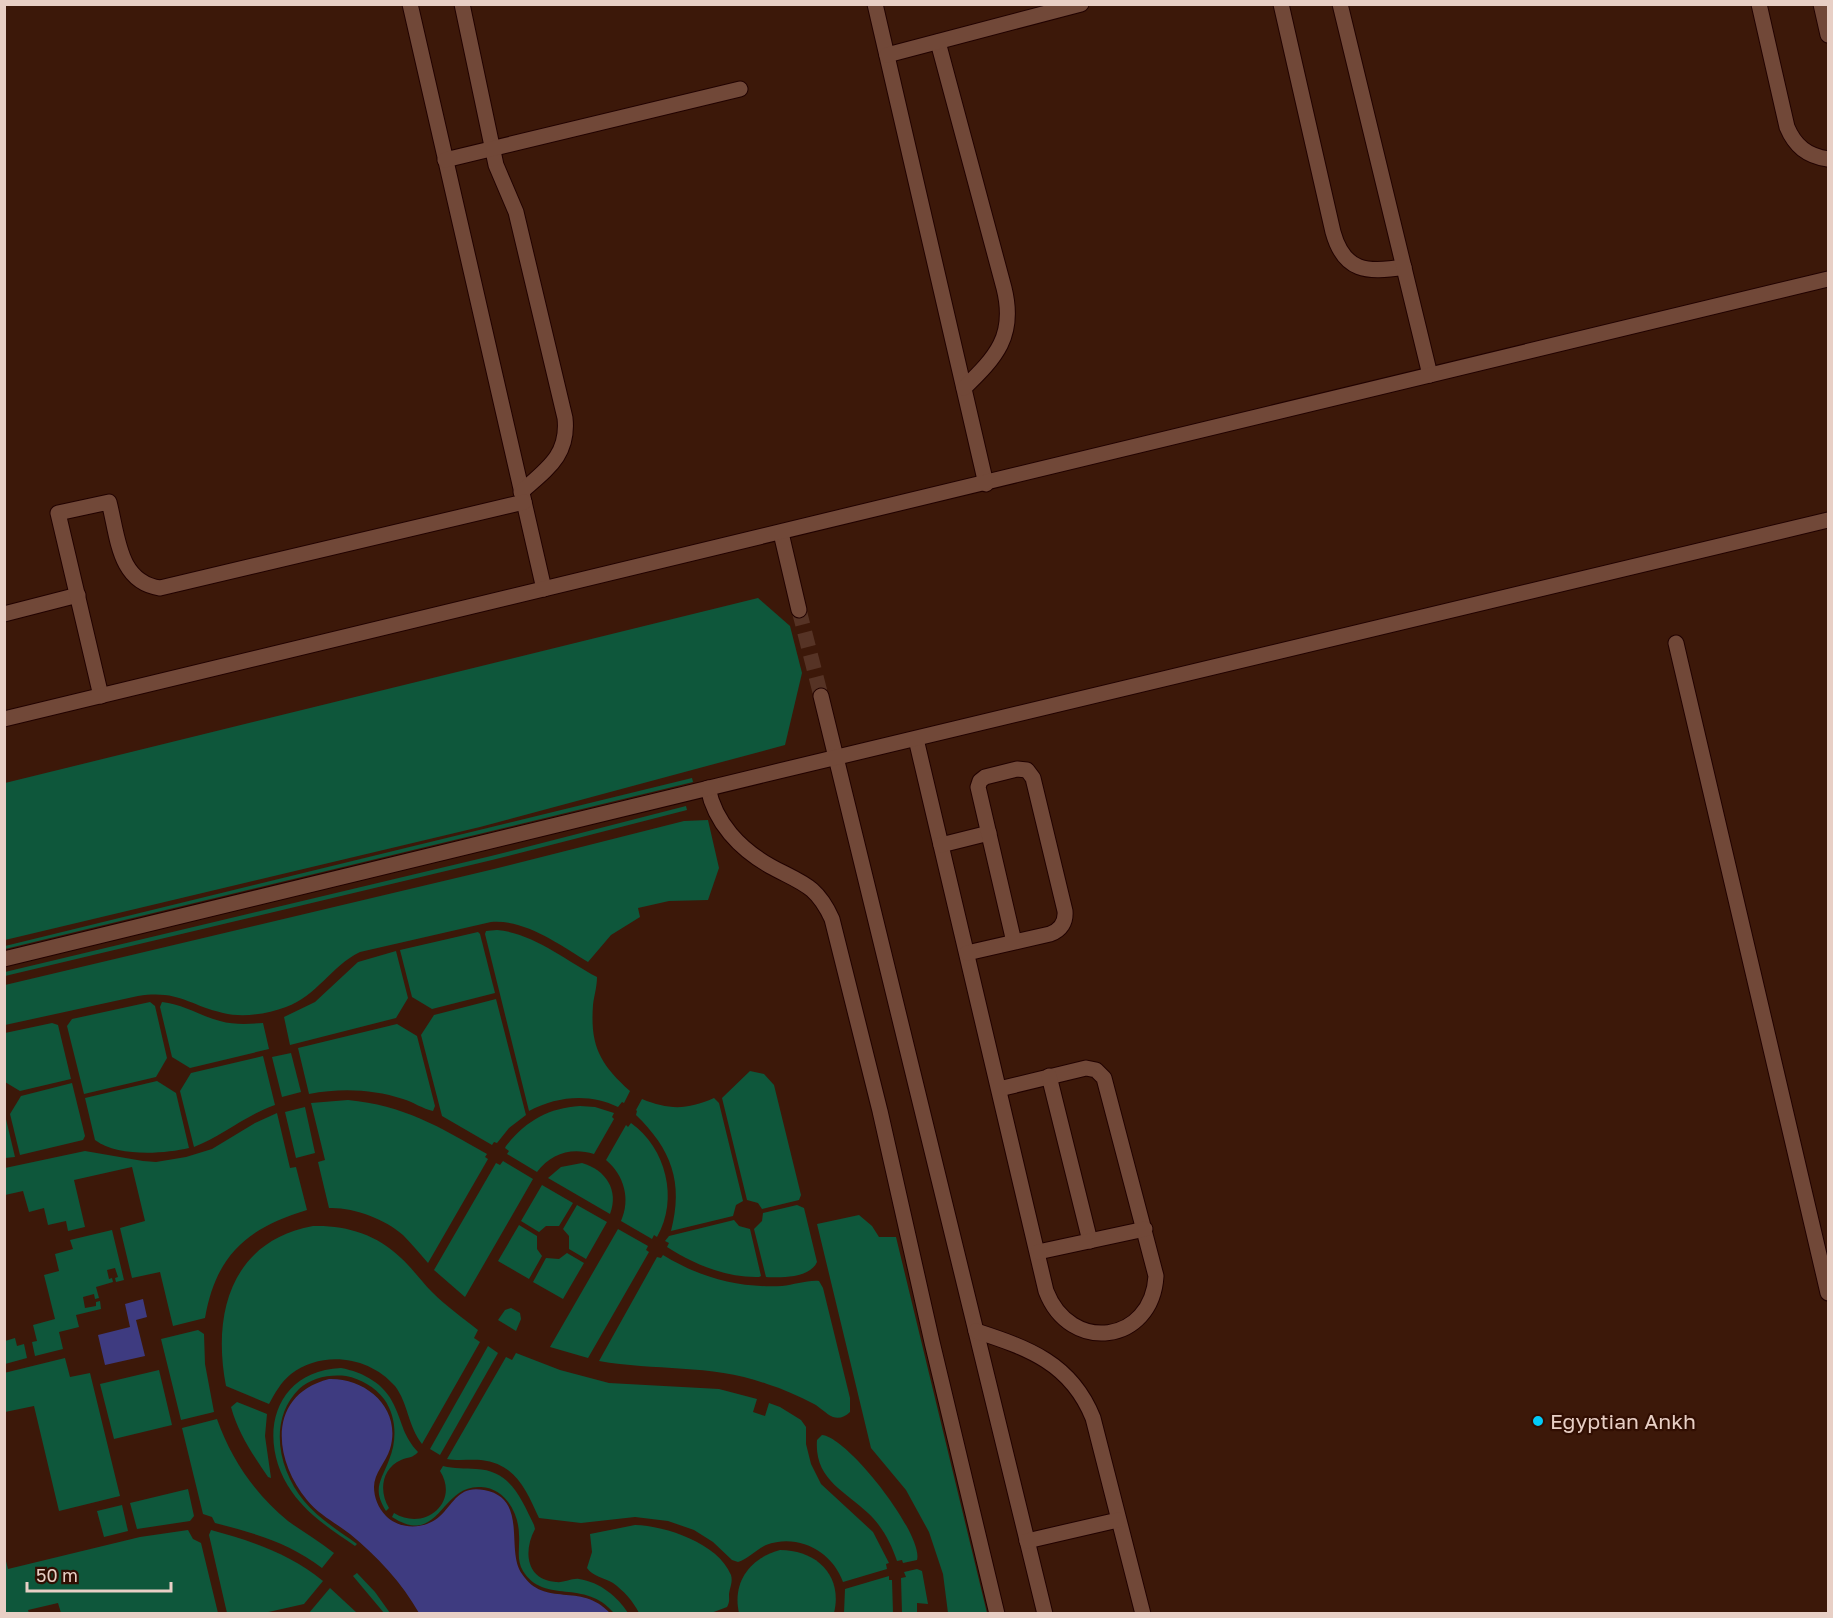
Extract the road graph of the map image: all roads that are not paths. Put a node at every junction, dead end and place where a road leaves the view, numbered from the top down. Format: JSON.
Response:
{"nodes":[{"id":1,"x":410,"y":4,"type":"edge"},
{"id":2,"x":462,"y":4,"type":"edge"},
{"id":3,"x":875,"y":4,"type":"edge"},
{"id":4,"x":1081,"y":4,"type":"edge"},
{"id":5,"x":1281,"y":4,"type":"edge"},
{"id":6,"x":1340,"y":4,"type":"edge"},
{"id":7,"x":1759,"y":4,"type":"edge"},
{"id":8,"x":1824,"y":7,"type":"edge"},
{"id":9,"x":1828,"y":35,"type":"edge"},
{"id":10,"x":938,"y":42,"type":"junction"},
{"id":11,"x":887,"y":55,"type":"junction"},
{"id":12,"x":740,"y":89,"type":"dead end"},
{"id":13,"x":492,"y":149,"type":"junction"},
{"id":14,"x":1828,"y":159,"type":"edge"},
{"id":15,"x":446,"y":160,"type":"junction"},
{"id":16,"x":1404,"y":267,"type":"junction"},
{"id":17,"x":1828,"y":279,"type":"edge"},
{"id":18,"x":1430,"y":375,"type":"junction"},
{"id":19,"x":964,"y":388,"type":"junction"},
{"id":20,"x":986,"y":484,"type":"junction"},
{"id":21,"x":523,"y":497,"type":"junction"},
{"id":22,"x":1828,"y":520,"type":"edge"},
{"id":23,"x":781,"y":533,"type":"junction"},
{"id":24,"x":544,"y":589,"type":"junction"},
{"id":25,"x":78,"y":595,"type":"junction"},
{"id":26,"x":799,"y":610,"type":"tunnel mouth"},
{"id":27,"x":4,"y":614,"type":"edge"},
{"id":28,"x":1676,"y":643,"type":"dead end"},
{"id":29,"x":101,"y":696,"type":"junction"},
{"id":30,"x":820,"y":696,"type":"tunnel mouth"},
{"id":31,"x":4,"y":719,"type":"edge"},
{"id":32,"x":916,"y":739,"type":"junction"},
{"id":33,"x":836,"y":759,"type":"junction"},
{"id":34,"x":708,"y":788,"type":"junction"},
{"id":35,"x":988,"y":833,"type":"junction"},
{"id":36,"x":941,"y":845,"type":"junction"},
{"id":37,"x":1014,"y":942,"type":"junction"},
{"id":38,"x":967,"y":953,"type":"junction"},
{"id":39,"x":4,"y":959,"type":"edge"},
{"id":40,"x":1049,"y":1076,"type":"junction"},
{"id":41,"x":999,"y":1089,"type":"junction"},
{"id":42,"x":1145,"y":1229,"type":"junction"},
{"id":43,"x":1090,"y":1241,"type":"junction"},
{"id":44,"x":1038,"y":1252,"type":"junction"},
{"id":45,"x":1825,"y":1265,"type":"edge"},
{"id":46,"x":1828,"y":1293,"type":"edge"},
{"id":47,"x":976,"y":1331,"type":"junction"},
{"id":48,"x":1118,"y":1520,"type":"junction"},
{"id":49,"x":1027,"y":1541,"type":"junction"},
{"id":50,"x":997,"y":1614,"type":"edge"},
{"id":51,"x":1045,"y":1614,"type":"edge"},
{"id":52,"x":1143,"y":1614,"type":"edge"}],
"edges":[{"from":1,"to":15,"type":"street"},
{"from":2,"to":13,"type":"street"},
{"from":3,"to":11,"type":"street"},
{"from":4,"to":10,"type":"street"},
{"from":5,"to":16,"type":"street"},
{"from":6,"to":16,"type":"street"},
{"from":7,"to":14,"type":"street"},
{"from":8,"to":9,"type":"street"},
{"from":10,"to":11,"type":"street"},
{"from":10,"to":19,"type":"street"},
{"from":11,"to":19,"type":"street"},
{"from":12,"to":13,"type":"street"},
{"from":13,"to":15,"type":"street"},
{"from":13,"to":21,"type":"street"},
{"from":15,"to":21,"type":"street"},
{"from":16,"to":18,"type":"street"},
{"from":17,"to":18,"type":"street"},
{"from":18,"to":20,"type":"street"},
{"from":19,"to":20,"type":"street"},
{"from":20,"to":23,"type":"street"},
{"from":21,"to":24,"type":"street"},
{"from":21,"to":25,"type":"street"},
{"from":22,"to":32,"type":"street"},
{"from":23,"to":24,"type":"street"},
{"from":23,"to":26,"type":"street"},
{"from":24,"to":29,"type":"street"},
{"from":25,"to":27,"type":"street"},
{"from":25,"to":29,"type":"street"},
{"from":28,"to":45,"type":"street"},
{"from":29,"to":31,"type":"street"},
{"from":30,"to":33,"type":"street"},
{"from":32,"to":33,"type":"street"},
{"from":32,"to":36,"type":"street"},
{"from":33,"to":34,"type":"street"},
{"from":33,"to":47,"type":"street"},
{"from":34,"to":39,"type":"street"},
{"from":34,"to":50,"type":"street"},
{"from":35,"to":36,"type":"street"},
{"from":35,"to":37,"type":"street"},
{"from":35,"to":37,"type":"street"},
{"from":36,"to":38,"type":"street"},
{"from":37,"to":38,"type":"street"},
{"from":38,"to":41,"type":"street"},
{"from":40,"to":41,"type":"street"},
{"from":40,"to":42,"type":"street"},
{"from":40,"to":43,"type":"street"},
{"from":41,"to":44,"type":"street"},
{"from":42,"to":43,"type":"street"},
{"from":42,"to":44,"type":"street"},
{"from":43,"to":44,"type":"street"},
{"from":45,"to":46,"type":"street"},
{"from":47,"to":48,"type":"street"},
{"from":47,"to":49,"type":"street"},
{"from":48,"to":49,"type":"street"},
{"from":48,"to":52,"type":"street"},
{"from":49,"to":51,"type":"street"}]}
